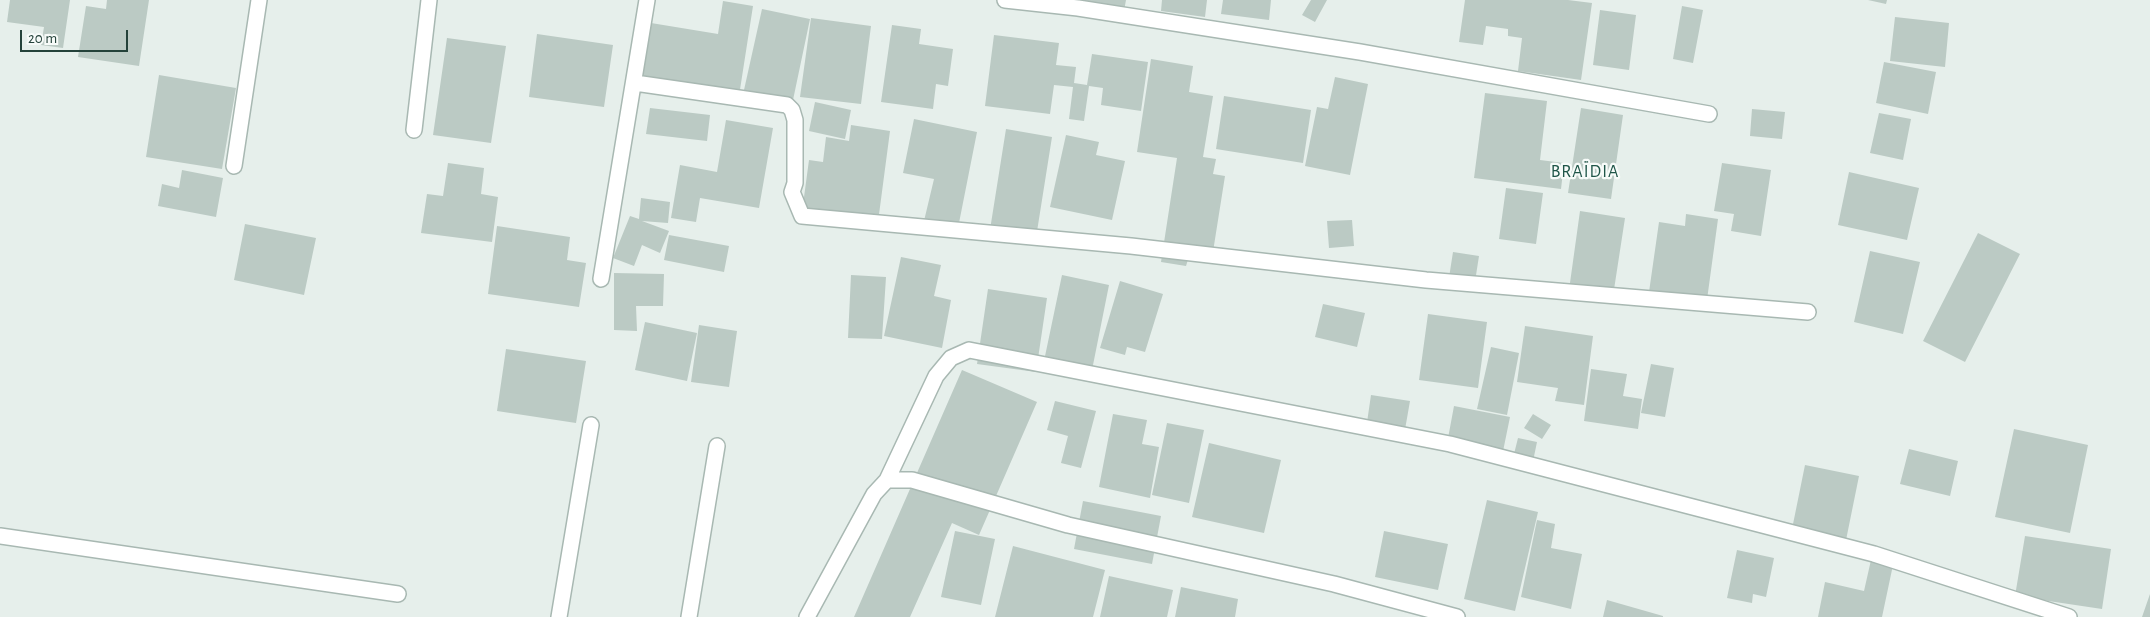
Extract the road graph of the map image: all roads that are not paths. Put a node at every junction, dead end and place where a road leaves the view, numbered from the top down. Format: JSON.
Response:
{"nodes":[{"id":1,"x":259,"y":0,"type":"edge"},
{"id":2,"x":429,"y":0,"type":"edge"},
{"id":3,"x":648,"y":0,"type":"edge"},
{"id":4,"x":1006,"y":0,"type":"edge"},
{"id":5,"x":635,"y":83,"type":"junction"},
{"id":6,"x":1709,"y":114,"type":"dead end"},
{"id":7,"x":414,"y":130,"type":"dead end"},
{"id":8,"x":234,"y":166,"type":"dead end"},
{"id":9,"x":601,"y":278,"type":"dead end"},
{"id":10,"x":1808,"y":312,"type":"dead end"},
{"id":11,"x":591,"y":425,"type":"dead end"},
{"id":12,"x":717,"y":446,"type":"dead end"},
{"id":13,"x":886,"y":480,"type":"junction"},
{"id":14,"x":0,"y":536,"type":"edge"},
{"id":15,"x":398,"y":594,"type":"dead end"},
{"id":16,"x":559,"y":617,"type":"edge"},
{"id":17,"x":690,"y":617,"type":"edge"},
{"id":18,"x":807,"y":617,"type":"edge"},
{"id":19,"x":1457,"y":617,"type":"edge"},
{"id":20,"x":2069,"y":617,"type":"edge"}],
"edges":[{"from":1,"to":8,"type":"street"},
{"from":2,"to":7,"type":"street"},
{"from":3,"to":5,"type":"street"},
{"from":4,"to":6,"type":"street"},
{"from":5,"to":9,"type":"street"},
{"from":5,"to":10,"type":"street"},
{"from":11,"to":16,"type":"street"},
{"from":12,"to":17,"type":"street"},
{"from":13,"to":18,"type":"street"},
{"from":13,"to":19,"type":"street"},
{"from":13,"to":20,"type":"street"},
{"from":14,"to":15,"type":"street"}]}
